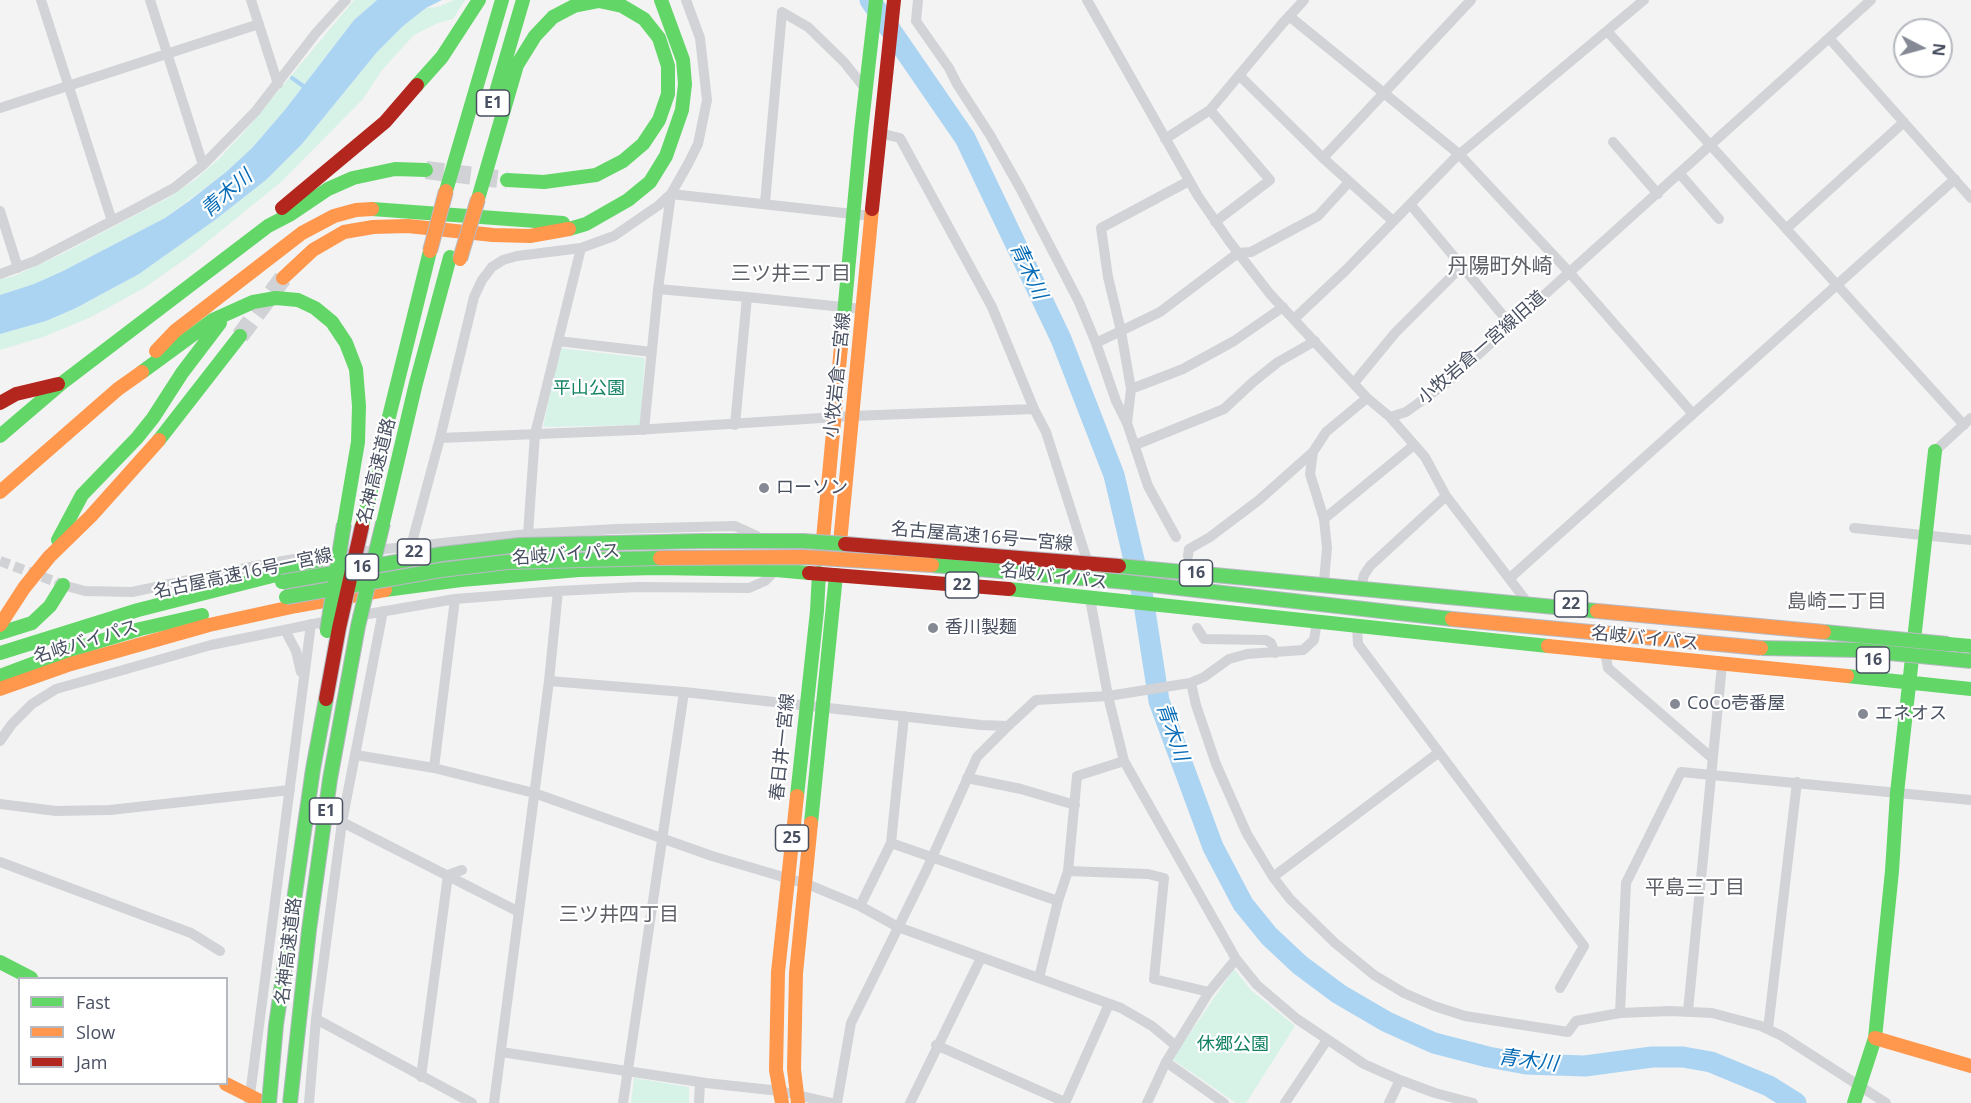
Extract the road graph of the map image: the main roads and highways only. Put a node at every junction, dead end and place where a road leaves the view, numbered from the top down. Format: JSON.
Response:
{"nodes":[{"id":1,"x":479,"y":0,"type":"edge"},
{"id":2,"x":661,"y":0,"type":"edge"},
{"id":3,"x":876,"y":0,"type":"edge"},
{"id":4,"x":894,"y":0,"type":"edge"},
{"id":5,"x":501,"y":4,"type":"edge"},
{"id":6,"x":522,"y":5,"type":"edge"},
{"id":7,"x":426,"y":170,"type":"tunnel mouth"},
{"id":8,"x":507,"y":180,"type":"tunnel mouth"},
{"id":9,"x":472,"y":197,"type":"junction"},
{"id":10,"x":586,"y":224,"type":"junction"},
{"id":11,"x":268,"y":226,"type":"junction"},
{"id":12,"x":283,"y":278,"type":"tunnel mouth"},
{"id":13,"x":230,"y":313,"type":"junction"},
{"id":14,"x":240,"y":336,"type":"tunnel mouth"},
{"id":15,"x":62,"y":383,"type":"junction"},
{"id":16,"x":118,"y":389,"type":"junction"},
{"id":17,"x":0,"y":403,"type":"edge"},
{"id":18,"x":0,"y":436,"type":"edge"},
{"id":19,"x":1935,"y":451,"type":"road end"},
{"id":20,"x":31,"y":463,"type":"junction"},
{"id":21,"x":0,"y":480,"type":"edge"},
{"id":22,"x":0,"y":492,"type":"edge"},
{"id":23,"x":823,"y":538,"type":"junction"},
{"id":24,"x":840,"y":538,"type":"junction"},
{"id":25,"x":49,"y":557,"type":"junction"},
{"id":26,"x":819,"y":573,"type":"junction"},
{"id":27,"x":836,"y":575,"type":"junction"},
{"id":28,"x":61,"y":584,"type":"road end"},
{"id":29,"x":138,"y":610,"type":"junction"},
{"id":30,"x":1,"y":626,"type":"edge"},
{"id":31,"x":0,"y":639,"type":"edge"},
{"id":32,"x":1971,"y":646,"type":"edge"},
{"id":33,"x":1913,"y":647,"type":"junction"},
{"id":34,"x":1775,"y":649,"type":"junction"},
{"id":35,"x":0,"y":653,"type":"edge"},
{"id":36,"x":1971,"y":653,"type":"edge"},
{"id":37,"x":0,"y":659,"type":"edge"},
{"id":38,"x":1971,"y":661,"type":"edge"},
{"id":39,"x":1971,"y":671,"type":"edge"},
{"id":40,"x":0,"y":676,"type":"edge"},
{"id":41,"x":1908,"y":683,"type":"junction"},
{"id":42,"x":1971,"y":689,"type":"edge"},
{"id":43,"x":0,"y":690,"type":"edge"},
{"id":44,"x":313,"y":769,"type":"junction"},
{"id":45,"x":0,"y":962,"type":"edge"},
{"id":46,"x":28,"y":977,"type":"edge"},
{"id":47,"x":1875,"y":1038,"type":"junction"},
{"id":48,"x":1971,"y":1066,"type":"edge"},
{"id":49,"x":228,"y":1084,"type":"edge"},
{"id":50,"x":1857,"y":1095,"type":"edge"},
{"id":51,"x":781,"y":1097,"type":"edge"},
{"id":52,"x":798,"y":1099,"type":"edge"},
{"id":53,"x":249,"y":1100,"type":"edge"},
{"id":54,"x":264,"y":1103,"type":"edge"},
{"id":55,"x":269,"y":1103,"type":"edge"},
{"id":56,"x":290,"y":1103,"type":"edge"}],
"edges":[{"from":1,"to":11,"type":"main road"},
{"from":2,"to":10,"type":"main road"},
{"from":3,"to":23,"type":"main road","name":"小牧岩倉一宮線"},
{"from":4,"to":24,"type":"main road","name":"小牧岩倉一宮線"},
{"from":5,"to":44,"type":"main road","name":"名神高速道路","number":"E1","bridge":true},
{"from":6,"to":9,"type":"main road","name":"名神高速道路","number":"E1"},
{"from":7,"to":11,"type":"main road"},
{"from":8,"to":9,"type":"main road"},
{"from":9,"to":56,"type":"main road","name":"名神高速道路","number":"E1","bridge":true},
{"from":10,"to":12,"type":"main road"},
{"from":10,"to":16,"type":"main road"},
{"from":11,"to":15,"type":"main road"},
{"from":13,"to":16,"type":"main road"},
{"from":13,"to":25,"type":"main road"},
{"from":13,"to":44,"type":"main road","bridge":true},
{"from":14,"to":25,"type":"main road"},
{"from":15,"to":17,"type":"main road"},
{"from":15,"to":18,"type":"main road"},
{"from":16,"to":20,"type":"main road"},
{"from":19,"to":33,"type":"main road"},
{"from":20,"to":21,"type":"main road"},
{"from":20,"to":22,"type":"main road"},
{"from":23,"to":24,"type":"main road","name":"名岐バイパス","number":"22"},
{"from":23,"to":26,"type":"main road","name":"小牧岩倉一宮線"},
{"from":23,"to":29,"type":"main road","name":"名岐バイパス","number":"22"},
{"from":24,"to":27,"type":"main road","name":"小牧岩倉一宮線"},
{"from":24,"to":33,"type":"main road","name":"名岐バイパス","number":"22"},
{"from":25,"to":30,"type":"main road"},
{"from":26,"to":27,"type":"main road","name":"名岐バイパス","number":"22"},
{"from":26,"to":43,"type":"main road","name":"名岐バイパス","number":"22"},
{"from":26,"to":51,"type":"main road","name":"春日井一宮線","number":"25"},
{"from":27,"to":41,"type":"main road","name":"名岐バイパス","number":"22"},
{"from":27,"to":52,"type":"main road","name":"春日井一宮線","number":"25"},
{"from":28,"to":30,"type":"main road"},
{"from":29,"to":31,"type":"main road"},
{"from":29,"to":35,"type":"main road","name":"名岐バイパス","number":"22"},
{"from":32,"to":37,"type":"main road","name":"名古屋高速16号一宮線","number":"16","bridge":true},
{"from":33,"to":36,"type":"main road","name":"名岐バイパス","number":"22"},
{"from":33,"to":41,"type":"main road"},
{"from":34,"to":38,"type":"main road","bridge":true},
{"from":34,"to":39,"type":"main road","number":"16","bridge":true},
{"from":34,"to":40,"type":"main road","name":"名古屋高速16号一宮線","number":"16","bridge":true},
{"from":41,"to":42,"type":"main road","name":"名岐バイパス","number":"22"},
{"from":41,"to":47,"type":"main road"},
{"from":44,"to":55,"type":"main road","name":"名神高速道路","number":"E1","bridge":true},
{"from":45,"to":46,"type":"main road"},
{"from":47,"to":48,"type":"main road"},
{"from":47,"to":50,"type":"main road"},
{"from":49,"to":53,"type":"main road"},
{"from":53,"to":54,"type":"main road"}]}
